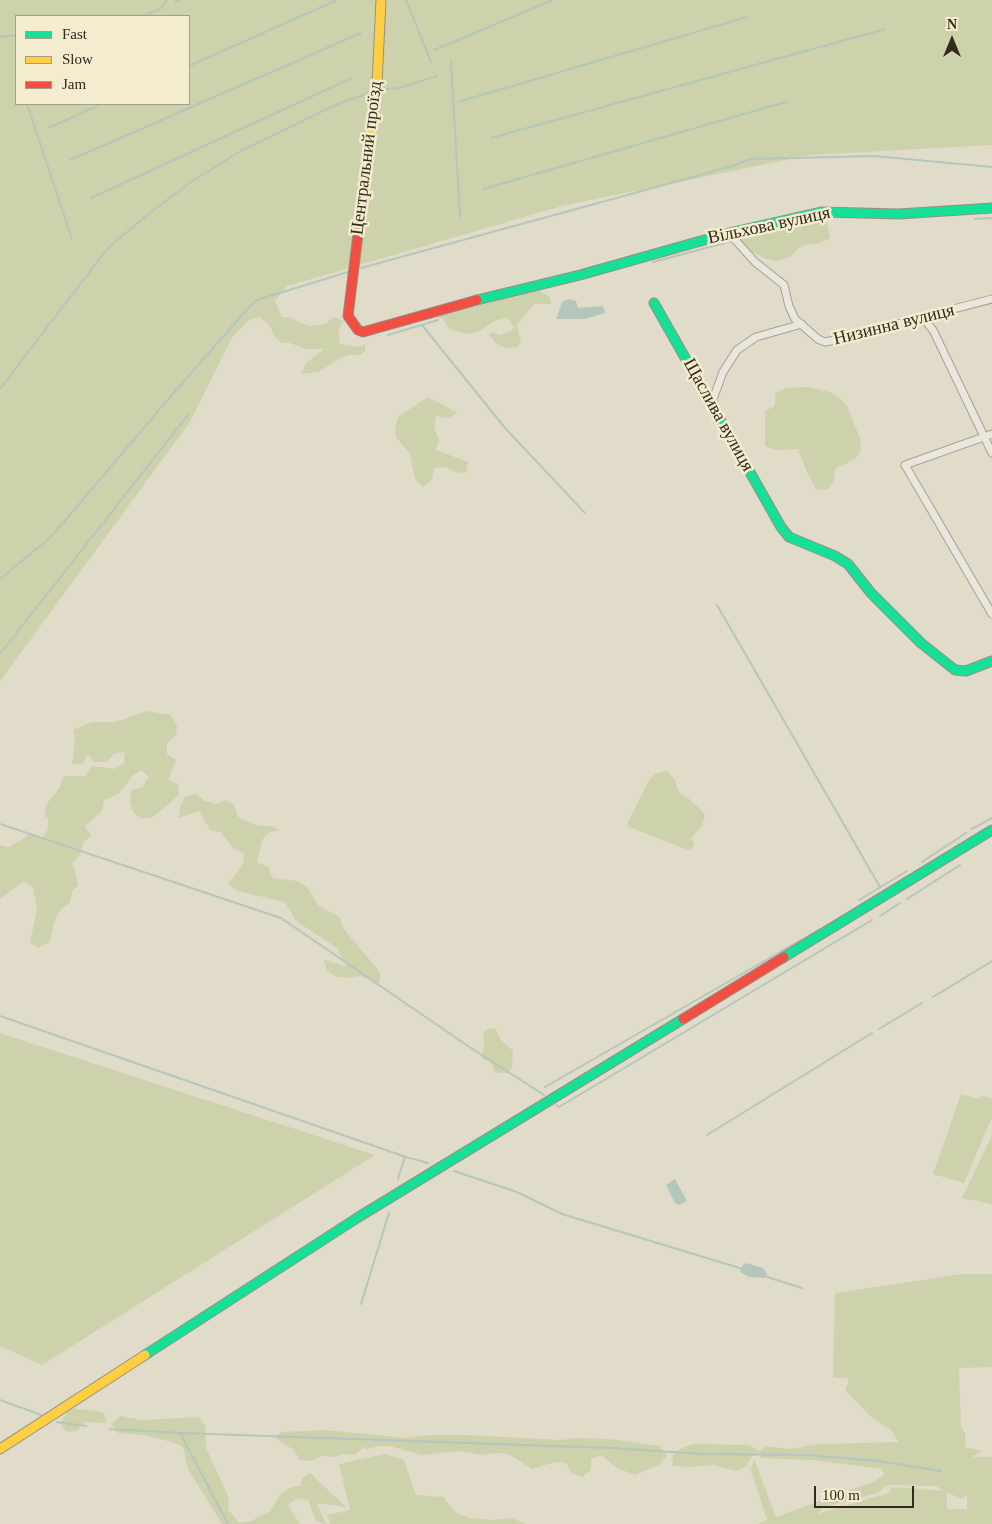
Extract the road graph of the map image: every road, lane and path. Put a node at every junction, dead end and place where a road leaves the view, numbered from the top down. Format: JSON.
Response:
{"nodes":[{"id":1,"x":381,"y":0,"type":"edge"},
{"id":2,"x":992,"y":208,"type":"edge"},
{"id":3,"x":729,"y":232,"type":"junction"},
{"id":4,"x":992,"y":299,"type":"edge"},
{"id":5,"x":654,"y":303,"type":"dead end"},
{"id":6,"x":348,"y":316,"type":"joint"},
{"id":7,"x":922,"y":317,"type":"junction"},
{"id":8,"x":802,"y":324,"type":"junction"},
{"id":9,"x":714,"y":408,"type":"junction"},
{"id":10,"x":992,"y":434,"type":"edge"},
{"id":11,"x":982,"y":436,"type":"junction"},
{"id":12,"x":992,"y":453,"type":"edge"},
{"id":13,"x":992,"y":614,"type":"edge"},
{"id":14,"x":992,"y":661,"type":"edge"},
{"id":15,"x":992,"y":830,"type":"edge"},
{"id":16,"x":0,"y":1449,"type":"edge"}],
"edges":[{"from":1,"to":6,"type":"street","name":"Центральний проїзд"},
{"from":2,"to":3,"type":"street","name":"Вільхова вулиця"},
{"from":3,"to":6,"type":"street","name":"Вільхова вулиця"},
{"from":3,"to":8,"type":"street","name":"Низинна вулиця"},
{"from":4,"to":7,"type":"street","name":"Низинна вулиця"},
{"from":5,"to":9,"type":"street","name":"Щаслива вулиця"},
{"from":7,"to":8,"type":"street","name":"Низинна вулиця"},
{"from":7,"to":11,"type":"street"},
{"from":8,"to":9,"type":"street"},
{"from":9,"to":14,"type":"street","name":"Щаслива вулиця"},
{"from":10,"to":11,"type":"street"},
{"from":11,"to":12,"type":"street"},
{"from":11,"to":13,"type":"street"},
{"from":15,"to":16,"type":"street"}]}
